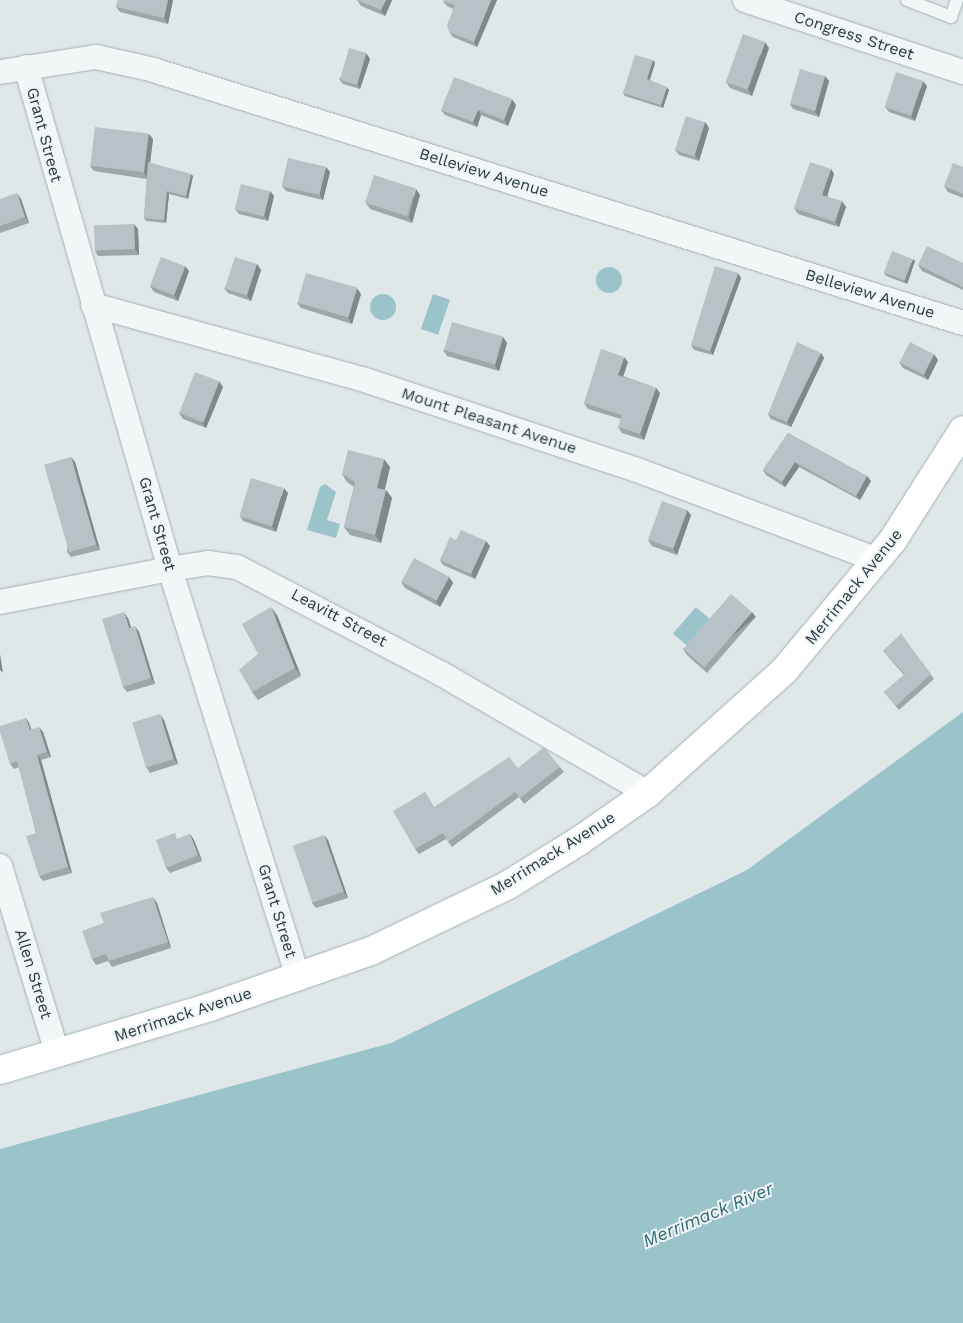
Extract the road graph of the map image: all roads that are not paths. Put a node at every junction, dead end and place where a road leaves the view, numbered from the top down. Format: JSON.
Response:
{"nodes":[{"id":1,"x":745,"y":0,"type":"edge"},
{"id":2,"x":907,"y":0,"type":"edge"},
{"id":3,"x":958,"y":3,"type":"edge"},
{"id":4,"x":26,"y":67,"type":"junction"},
{"id":5,"x":0,"y":72,"type":"edge"},
{"id":6,"x":963,"y":72,"type":"edge"},
{"id":7,"x":93,"y":305,"type":"junction"},
{"id":8,"x":963,"y":323,"type":"edge"},
{"id":9,"x":963,"y":430,"type":"edge"},
{"id":10,"x":878,"y":560,"type":"junction"},
{"id":11,"x":170,"y":568,"type":"junction"},
{"id":12,"x":0,"y":602,"type":"edge"},
{"id":13,"x":648,"y":792,"type":"junction"},
{"id":14,"x":0,"y":866,"type":"edge"},
{"id":15,"x":298,"y":978,"type":"junction"},
{"id":16,"x":57,"y":1053,"type":"junction"},
{"id":17,"x":0,"y":1070,"type":"edge"}],
"edges":[{"from":1,"to":6,"type":"street","name":"Congress Street"},
{"from":2,"to":3,"type":"lane"},
{"from":4,"to":5,"type":"street","name":"Belleview Avenue"},
{"from":4,"to":7,"type":"street","name":"Grant Street"},
{"from":4,"to":8,"type":"street","name":"Belleview Avenue"},
{"from":7,"to":10,"type":"street","name":"Mount Pleasant Avenue"},
{"from":7,"to":11,"type":"street","name":"Grant Street"},
{"from":9,"to":10,"type":"main road","name":"Merrimack Avenue"},
{"from":10,"to":13,"type":"main road","name":"Merrimack Avenue"},
{"from":11,"to":12,"type":"street","name":"Leavitt Street"},
{"from":11,"to":13,"type":"street","name":"Leavitt Street"},
{"from":11,"to":15,"type":"street","name":"Grant Street"},
{"from":13,"to":15,"type":"main road","name":"Merrimack Avenue"},
{"from":14,"to":16,"type":"street","name":"Allen Street"},
{"from":15,"to":16,"type":"main road","name":"Merrimack Avenue"},
{"from":16,"to":17,"type":"main road","name":"Merrimack Avenue"}]}
